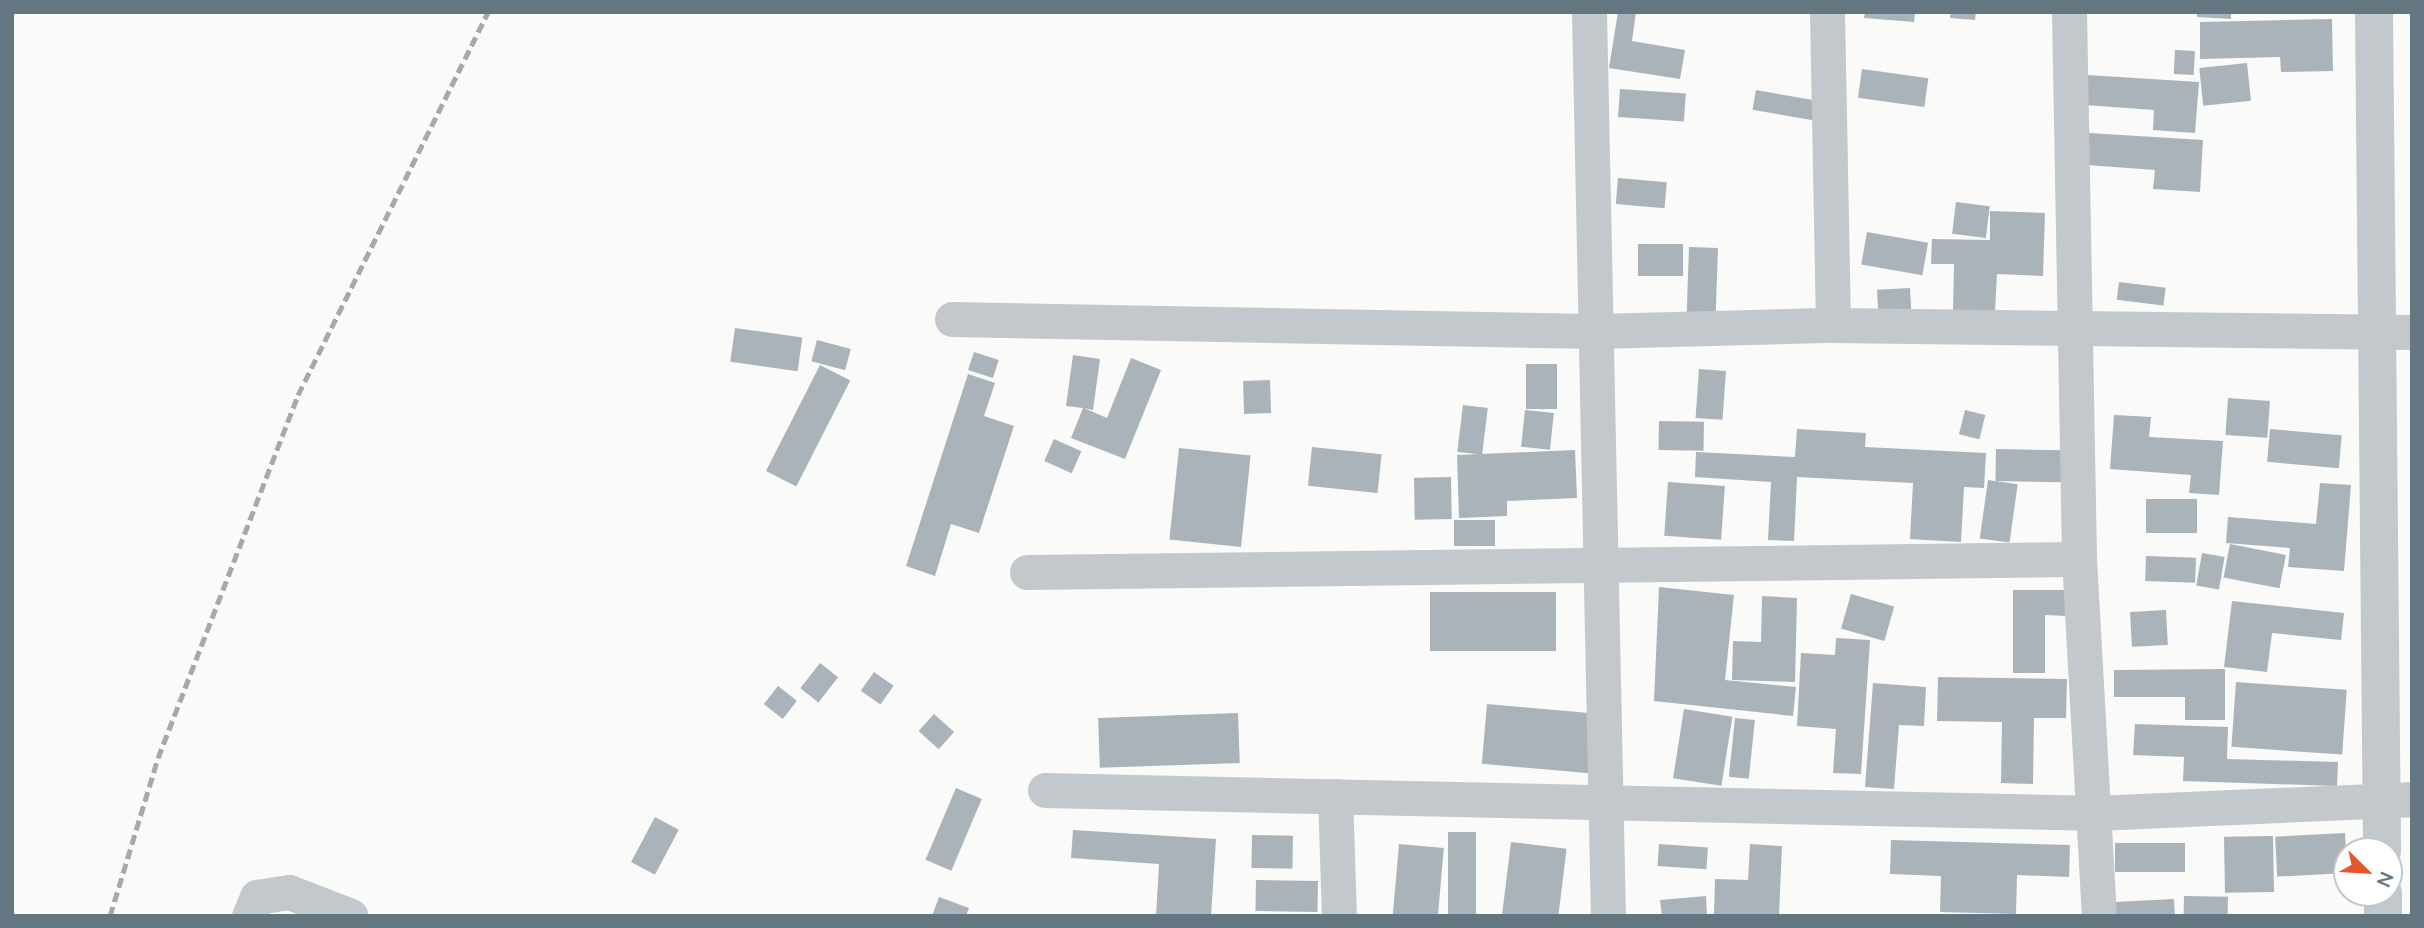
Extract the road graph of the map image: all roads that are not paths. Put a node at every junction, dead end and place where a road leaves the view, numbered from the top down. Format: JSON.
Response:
{"nodes":[{"id":1,"x":1589,"y":12,"type":"edge"},
{"id":2,"x":1827,"y":12,"type":"edge"},
{"id":3,"x":2069,"y":12,"type":"edge"},
{"id":4,"x":2374,"y":12,"type":"edge"},
{"id":5,"x":952,"y":319,"type":"dead end"},
{"id":6,"x":1833,"y":325,"type":"junction"},
{"id":7,"x":2075,"y":326,"type":"junction"},
{"id":8,"x":1596,"y":331,"type":"junction"},
{"id":9,"x":2395,"y":333,"type":"edge"},
{"id":10,"x":2079,"y":559,"type":"junction"},
{"id":11,"x":1602,"y":561,"type":"junction"},
{"id":12,"x":1027,"y":572,"type":"dead end"},
{"id":13,"x":1045,"y":790,"type":"dead end"},
{"id":14,"x":1335,"y":796,"type":"junction"},
{"id":15,"x":2397,"y":801,"type":"edge"},
{"id":16,"x":1607,"y":802,"type":"junction"},
{"id":17,"x":2096,"y":813,"type":"junction"},
{"id":18,"x":2386,"y":837,"type":"edge"},
{"id":19,"x":249,"y":916,"type":"edge"},
{"id":20,"x":351,"y":916,"type":"edge"},
{"id":21,"x":1339,"y":916,"type":"edge"},
{"id":22,"x":1608,"y":916,"type":"edge"},
{"id":23,"x":2099,"y":916,"type":"edge"}],
"edges":[{"from":1,"to":8,"type":"street"},
{"from":2,"to":6,"type":"street"},
{"from":3,"to":7,"type":"street"},
{"from":4,"to":9,"type":"street"},
{"from":5,"to":8,"type":"street"},
{"from":6,"to":7,"type":"street"},
{"from":6,"to":8,"type":"street"},
{"from":7,"to":9,"type":"street"},
{"from":7,"to":10,"type":"street"},
{"from":8,"to":11,"type":"street"},
{"from":9,"to":15,"type":"street"},
{"from":10,"to":11,"type":"street"},
{"from":10,"to":17,"type":"street"},
{"from":11,"to":12,"type":"street"},
{"from":11,"to":16,"type":"street"},
{"from":13,"to":14,"type":"street"},
{"from":14,"to":16,"type":"street"},
{"from":14,"to":21,"type":"street"},
{"from":15,"to":17,"type":"street"},
{"from":15,"to":18,"type":"street"},
{"from":16,"to":17,"type":"street"},
{"from":16,"to":22,"type":"street"},
{"from":17,"to":23,"type":"street"},
{"from":19,"to":20,"type":"street"}]}
